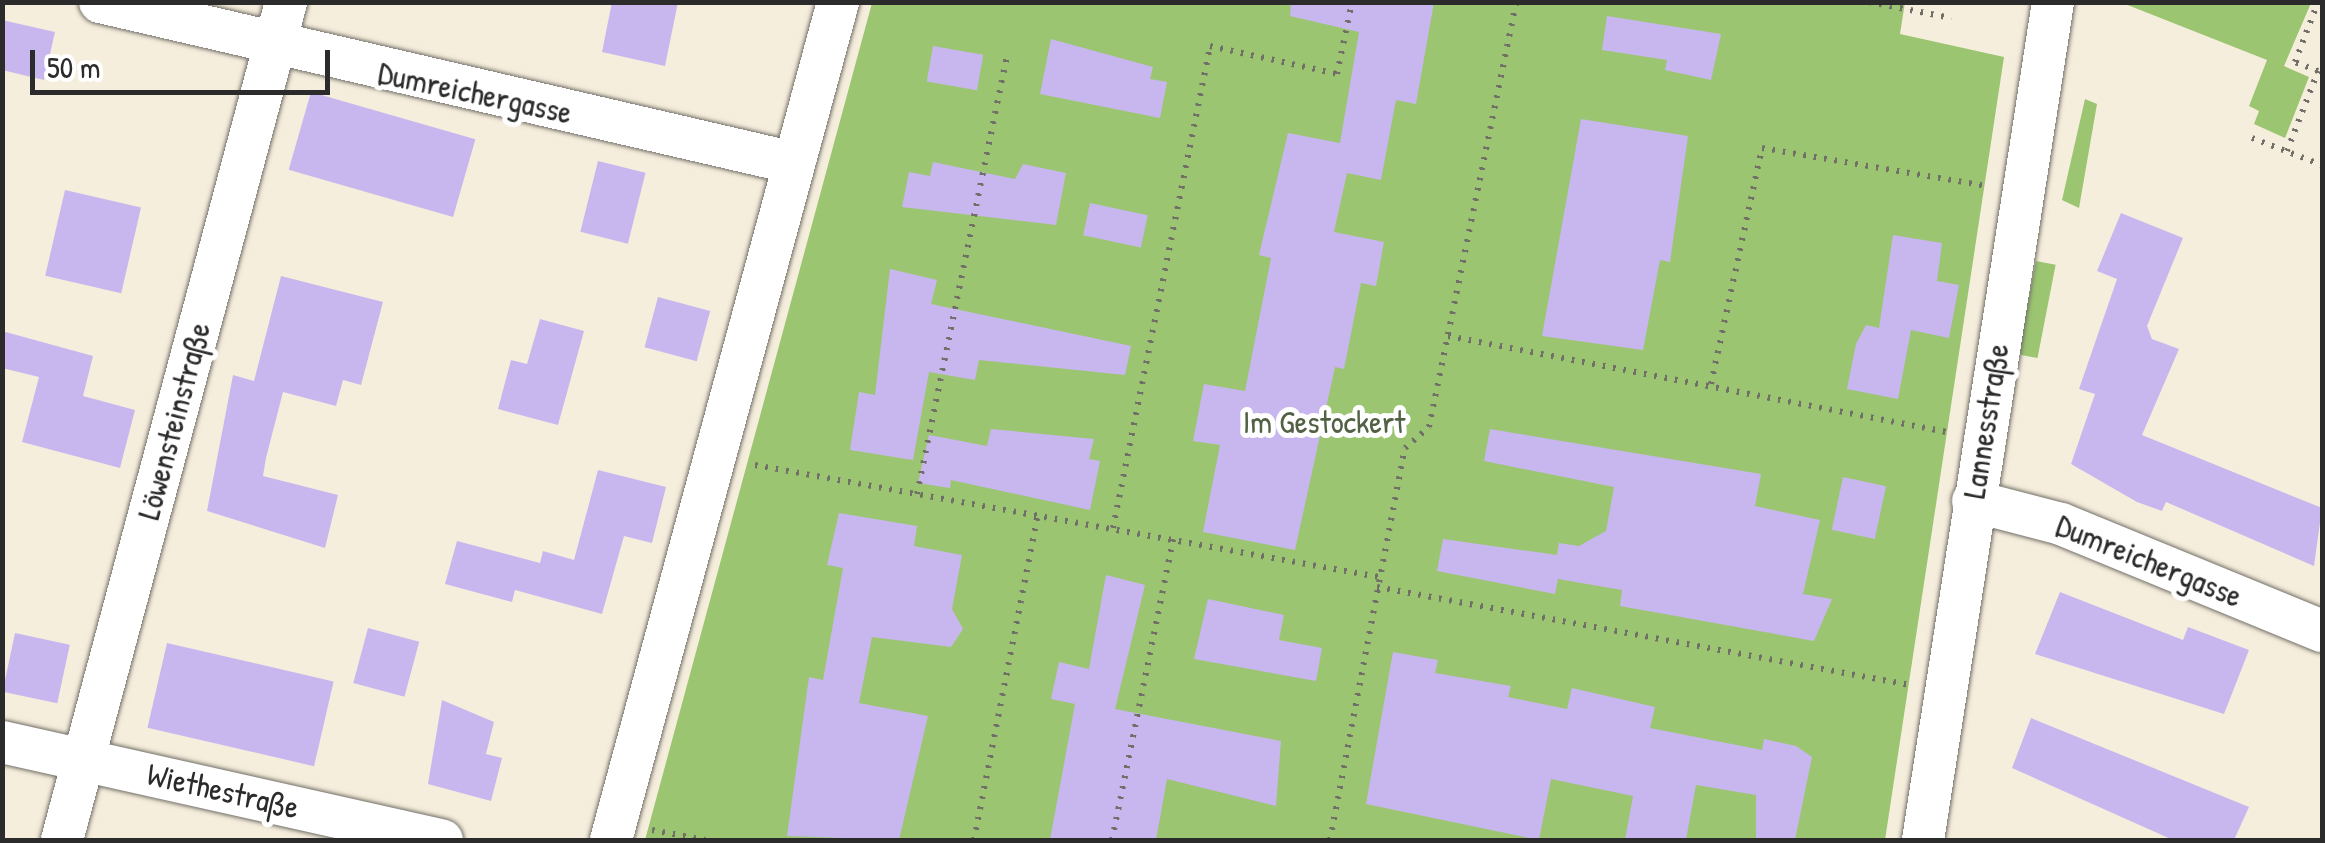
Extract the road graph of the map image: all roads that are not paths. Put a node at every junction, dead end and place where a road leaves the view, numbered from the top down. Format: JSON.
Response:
{"nodes":[{"id":1,"x":100,"y":2,"type":"edge"},
{"id":2,"x":286,"y":2,"type":"edge"},
{"id":3,"x":838,"y":2,"type":"edge"},
{"id":4,"x":2053,"y":2,"type":"edge"},
{"id":5,"x":273,"y":48,"type":"junction"},
{"id":6,"x":794,"y":163,"type":"junction"},
{"id":7,"x":1973,"y":501,"type":"junction"},
{"id":8,"x":2322,"y":631,"type":"edge"},
{"id":9,"x":2,"y":742,"type":"edge"},
{"id":10,"x":84,"y":760,"type":"junction"},
{"id":11,"x":62,"y":840,"type":"edge"},
{"id":12,"x":442,"y":840,"type":"edge"},
{"id":13,"x":611,"y":840,"type":"edge"},
{"id":14,"x":1923,"y":840,"type":"edge"}],
"edges":[{"from":1,"to":5,"type":"street","name":"Dumreichergasse"},
{"from":2,"to":5,"type":"street","name":"Löwensteinstraße"},
{"from":3,"to":6,"type":"street"},
{"from":4,"to":7,"type":"street","name":"Lannesstraße"},
{"from":5,"to":6,"type":"street","name":"Dumreichergasse"},
{"from":5,"to":10,"type":"street","name":"Löwensteinstraße"},
{"from":6,"to":13,"type":"street"},
{"from":7,"to":8,"type":"street","name":"Dumreichergasse"},
{"from":7,"to":14,"type":"street","name":"Lannesstraße"},
{"from":9,"to":10,"type":"street","name":"Wiethestraße"},
{"from":10,"to":11,"type":"street","name":"Löwensteinstraße"},
{"from":10,"to":12,"type":"street","name":"Wiethestraße"}]}
